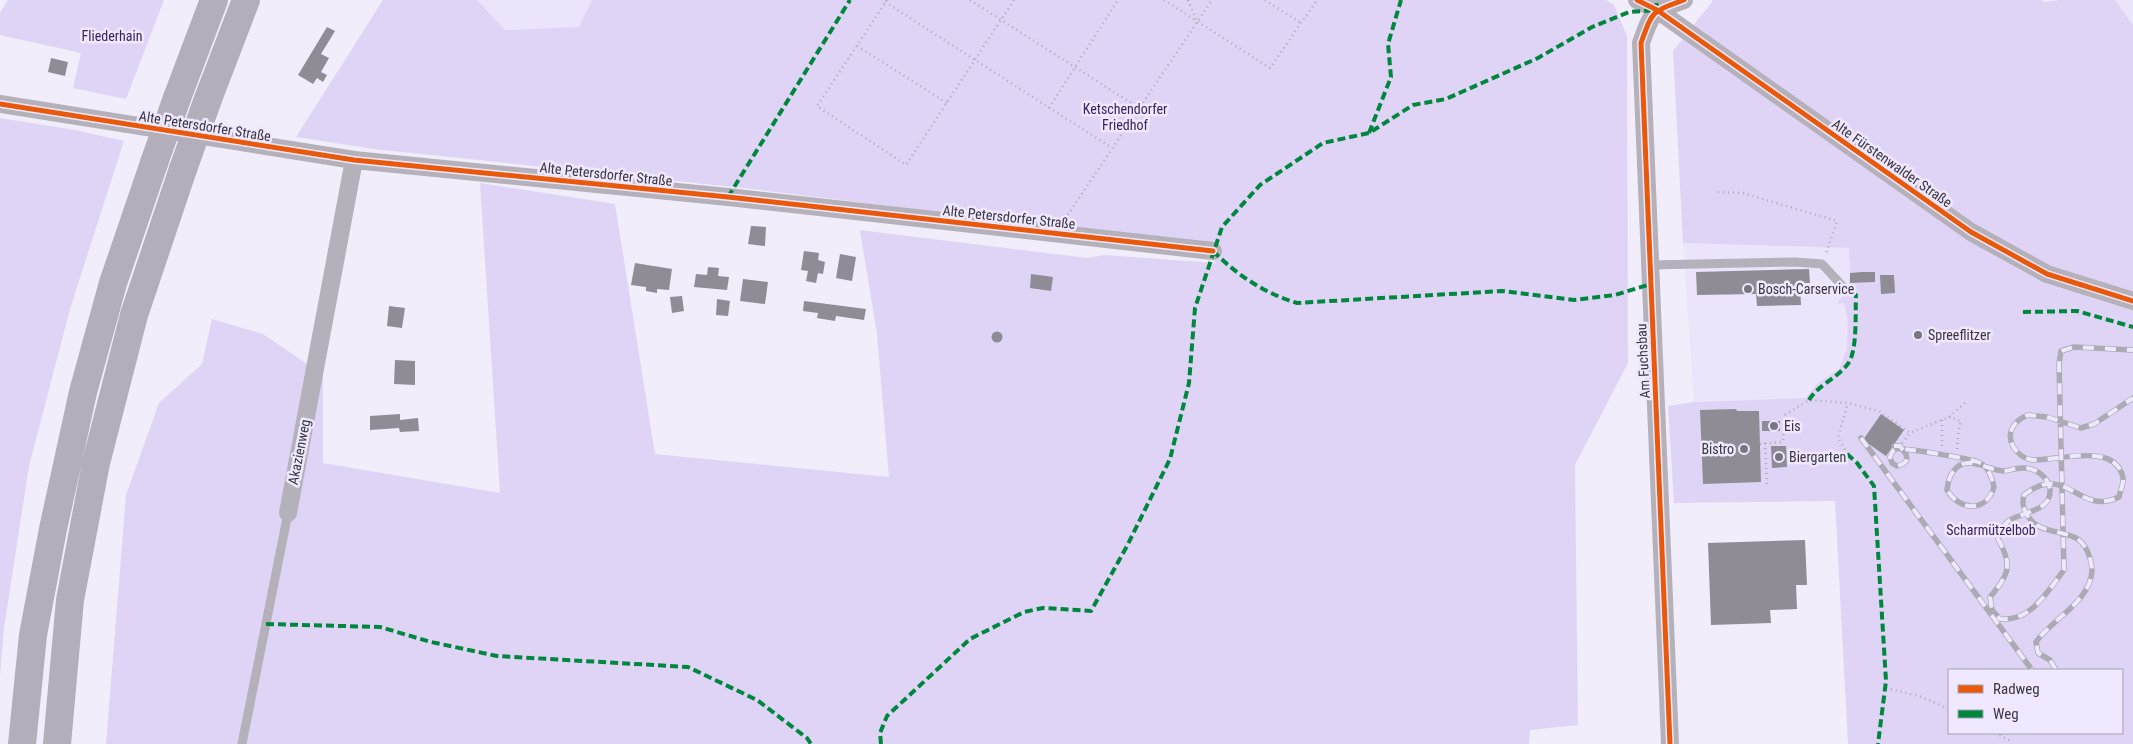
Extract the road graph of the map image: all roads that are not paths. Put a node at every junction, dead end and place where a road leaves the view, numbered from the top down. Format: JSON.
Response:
{"nodes":[{"id":1,"x":214,"y":0,"type":"edge"},
{"id":2,"x":246,"y":0,"type":"edge"},
{"id":3,"x":1637,"y":0,"type":"edge"},
{"id":4,"x":1684,"y":0,"type":"edge"},
{"id":5,"x":1657,"y":10,"type":"junction"},
{"id":6,"x":0,"y":104,"type":"edge"},
{"id":7,"x":354,"y":160,"type":"junction"},
{"id":8,"x":1213,"y":251,"type":"dead end"},
{"id":9,"x":1650,"y":265,"type":"junction"},
{"id":10,"x":1847,"y":291,"type":"dead end"},
{"id":11,"x":2133,"y":301,"type":"edge"},
{"id":12,"x":288,"y":514,"type":"joint"},
{"id":13,"x":22,"y":744,"type":"edge"},
{"id":14,"x":56,"y":744,"type":"edge"},
{"id":15,"x":242,"y":744,"type":"edge"},
{"id":16,"x":1670,"y":744,"type":"edge"}],
"edges":[{"from":1,"to":13,"type":"highway","bridge":true},
{"from":2,"to":14,"type":"highway","bridge":true},
{"from":3,"to":5,"type":"street","name":"Alte Fürstenwalder Straße"},
{"from":4,"to":5,"type":"street"},
{"from":5,"to":9,"type":"street","name":"Am Fuchsbau"},
{"from":5,"to":11,"type":"street","name":"Alte Fürstenwalder Straße"},
{"from":6,"to":7,"type":"street","name":"Alte Petersdorfer Straße"},
{"from":7,"to":8,"type":"street","name":"Alte Petersdorfer Straße"},
{"from":7,"to":12,"type":"street","name":"Akazienweg"},
{"from":9,"to":10,"type":"lane"},
{"from":9,"to":16,"type":"street","name":"Am Fuchsbau"},
{"from":12,"to":15,"type":"lane","name":"Akazienweg"}]}
